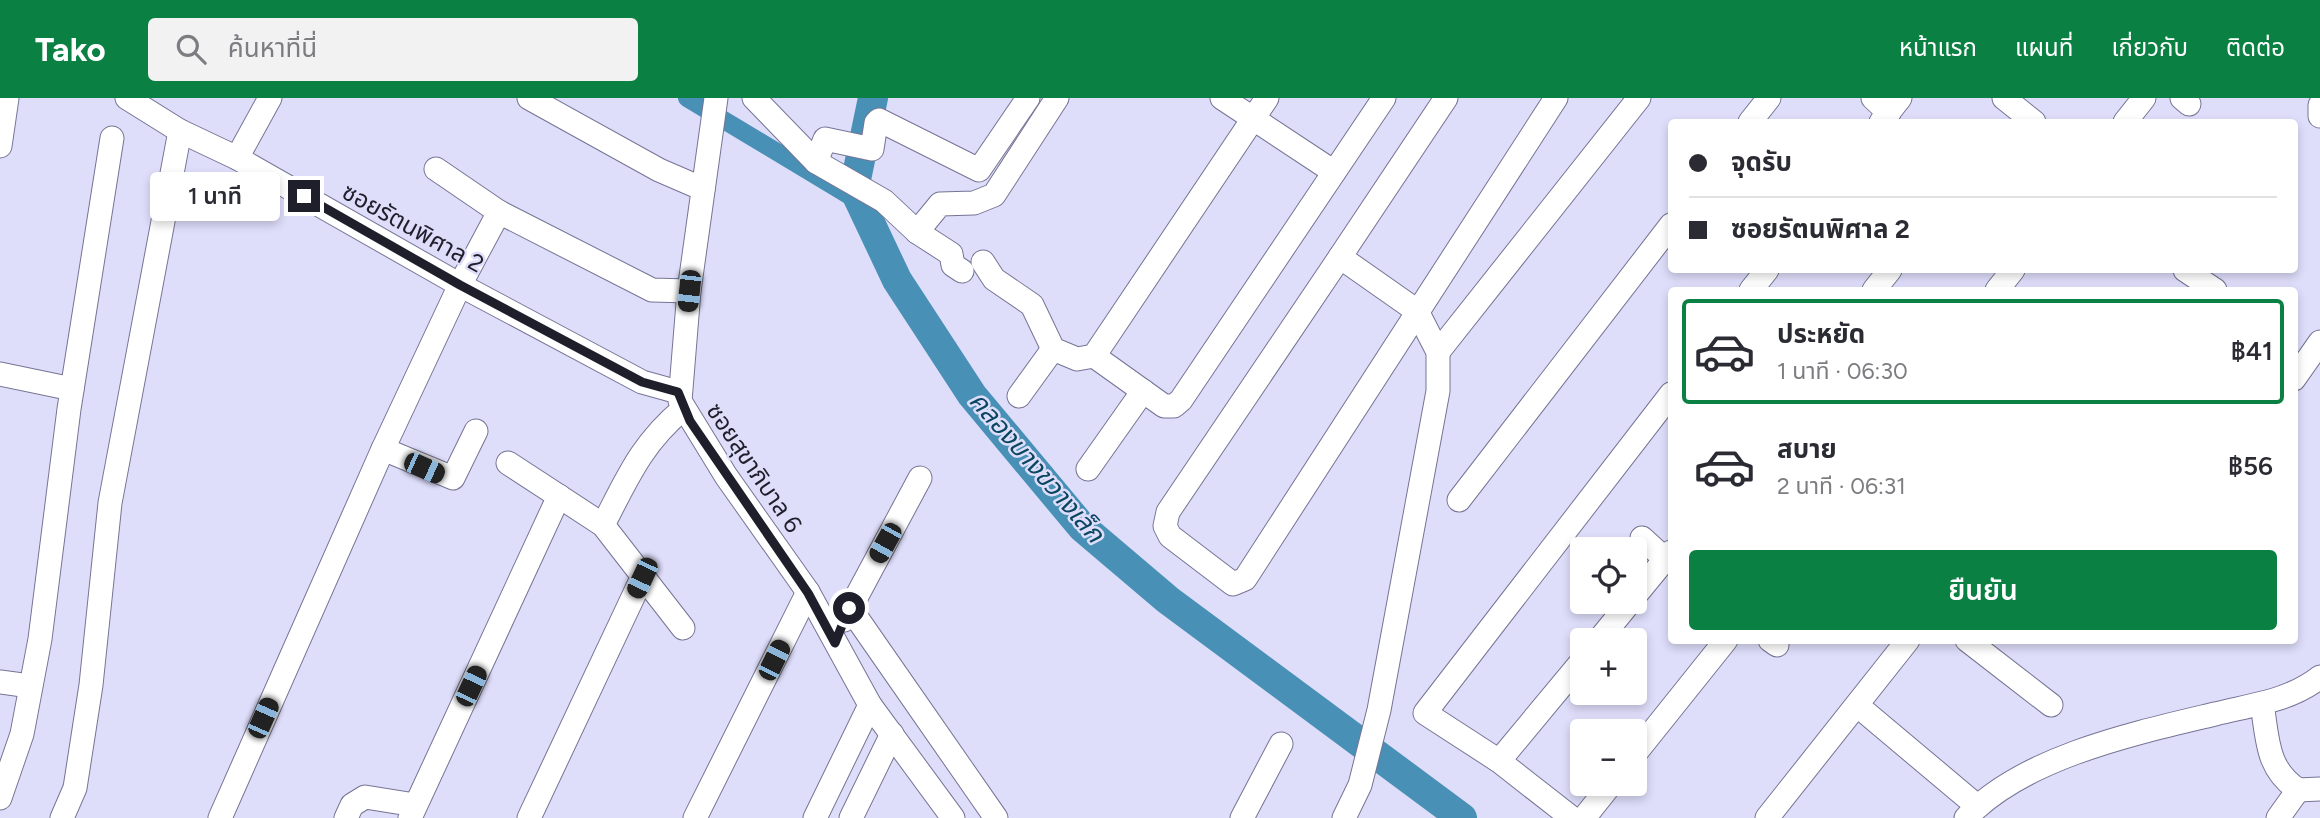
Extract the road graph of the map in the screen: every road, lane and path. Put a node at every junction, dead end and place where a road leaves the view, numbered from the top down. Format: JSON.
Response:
{"nodes":[{"id":1,"x":7,"y":98,"type":"edge"},
{"id":2,"x":127,"y":98,"type":"edge"},
{"id":3,"x":270,"y":98,"type":"edge"},
{"id":4,"x":529,"y":98,"type":"edge"},
{"id":5,"x":716,"y":98,"type":"edge"},
{"id":6,"x":754,"y":98,"type":"edge"},
{"id":7,"x":1028,"y":98,"type":"edge"},
{"id":8,"x":1057,"y":98,"type":"edge"},
{"id":9,"x":1222,"y":98,"type":"edge"},
{"id":10,"x":1267,"y":98,"type":"edge"},
{"id":11,"x":1384,"y":98,"type":"edge"},
{"id":12,"x":1446,"y":98,"type":"edge"},
{"id":13,"x":1556,"y":98,"type":"edge"},
{"id":14,"x":1639,"y":98,"type":"edge"},
{"id":15,"x":1769,"y":98,"type":"edge"},
{"id":16,"x":2144,"y":98,"type":"edge"},
{"id":17,"x":2320,"y":105,"type":"edge"},
{"id":18,"x":2012,"y":107,"type":"edge"},
{"id":19,"x":2320,"y":116,"type":"edge"},
{"id":20,"x":1254,"y":118,"type":"junction"},
{"id":21,"x":1752,"y":119,"type":"edge"},
{"id":22,"x":2030,"y":119,"type":"edge"},
{"id":23,"x":2127,"y":119,"type":"edge"},
{"id":24,"x":180,"y":131,"type":"junction"},
{"id":25,"x":112,"y":138,"type":"dead end"},
{"id":26,"x":0,"y":146,"type":"edge"},
{"id":27,"x":237,"y":158,"type":"junction"},
{"id":28,"x":826,"y":168,"type":"junction"},
{"id":29,"x":436,"y":169,"type":"dead end"},
{"id":30,"x":1334,"y":172,"type":"junction"},
{"id":31,"x":703,"y":189,"type":"junction"},
{"id":32,"x":499,"y":212,"type":"junction"},
{"id":33,"x":1668,"y":229,"type":"edge"},
{"id":34,"x":917,"y":232,"type":"junction"},
{"id":35,"x":1340,"y":257,"type":"junction"},
{"id":36,"x":1765,"y":273,"type":"edge"},
{"id":37,"x":1888,"y":273,"type":"edge"},
{"id":38,"x":2011,"y":273,"type":"edge"},
{"id":39,"x":2190,"y":273,"type":"edge"},
{"id":40,"x":460,"y":285,"type":"junction"},
{"id":41,"x":1753,"y":287,"type":"edge"},
{"id":42,"x":1877,"y":287,"type":"edge"},
{"id":43,"x":1999,"y":287,"type":"edge"},
{"id":44,"x":2210,"y":287,"type":"edge"},
{"id":45,"x":689,"y":291,"type":"junction"},
{"id":46,"x":1417,"y":311,"type":"junction"},
{"id":47,"x":2308,"y":348,"type":"edge"},
{"id":48,"x":1053,"y":349,"type":"junction"},
{"id":49,"x":1438,"y":352,"type":"junction"},
{"id":50,"x":1094,"y":356,"type":"junction"},
{"id":51,"x":2298,"y":370,"type":"edge"},
{"id":52,"x":0,"y":374,"type":"edge"},
{"id":53,"x":72,"y":389,"type":"junction"},
{"id":54,"x":1143,"y":391,"type":"junction"},
{"id":55,"x":1018,"y":396,"type":"dead end"},
{"id":56,"x":1668,"y":399,"type":"edge"},
{"id":57,"x":680,"y":401,"type":"junction"},
{"id":58,"x":476,"y":431,"type":"dead end"},
{"id":59,"x":383,"y":449,"type":"junction"},
{"id":60,"x":508,"y":463,"type":"dead end"},
{"id":61,"x":1088,"y":469,"type":"dead end"},
{"id":62,"x":920,"y":478,"type":"dead end"},
{"id":63,"x":559,"y":496,"type":"junction"},
{"id":64,"x":1459,"y":500,"type":"dead end"},
{"id":65,"x":603,"y":526,"type":"junction"},
{"id":66,"x":1647,"y":541,"type":"edge"},
{"id":67,"x":1668,"y":556,"type":"edge"},
{"id":68,"x":642,"y":578,"type":"junction"},
{"id":69,"x":1647,"y":581,"type":"edge"},
{"id":70,"x":808,"y":593,"type":"junction"},
{"id":71,"x":849,"y":608,"type":"junction"},
{"id":72,"x":1620,"y":614,"type":"edge"},
{"id":73,"x":683,"y":628,"type":"dead end"},
{"id":74,"x":1609,"y":628,"type":"edge"},
{"id":75,"x":835,"y":643,"type":"junction"},
{"id":76,"x":1723,"y":644,"type":"edge"},
{"id":77,"x":1905,"y":644,"type":"edge"},
{"id":78,"x":1972,"y":644,"type":"edge"},
{"id":79,"x":1570,"y":675,"type":"edge"},
{"id":80,"x":2320,"y":677,"type":"edge"},
{"id":81,"x":0,"y":682,"type":"edge"},
{"id":82,"x":30,"y":686,"type":"junction"},
{"id":83,"x":2268,"y":701,"type":"junction"},
{"id":84,"x":870,"y":705,"type":"junction"},
{"id":85,"x":2051,"y":705,"type":"dead end"},
{"id":86,"x":1858,"y":706,"type":"junction"},
{"id":87,"x":892,"y":734,"type":"junction"},
{"id":88,"x":1647,"y":739,"type":"edge"},
{"id":89,"x":1281,"y":744,"type":"dead end"},
{"id":90,"x":1499,"y":761,"type":"junction"},
{"id":91,"x":2300,"y":787,"type":"edge"},
{"id":92,"x":1601,"y":796,"type":"edge"},
{"id":93,"x":0,"y":798,"type":"edge"},
{"id":94,"x":413,"y":812,"type":"edge"},
{"id":95,"x":1971,"y":812,"type":"edge"},
{"id":96,"x":62,"y":818,"type":"edge"},
{"id":97,"x":219,"y":818,"type":"edge"},
{"id":98,"x":346,"y":818,"type":"edge"},
{"id":99,"x":529,"y":818,"type":"edge"},
{"id":100,"x":695,"y":818,"type":"edge"},
{"id":101,"x":815,"y":818,"type":"edge"},
{"id":102,"x":851,"y":818,"type":"edge"},
{"id":103,"x":953,"y":818,"type":"edge"},
{"id":104,"x":996,"y":818,"type":"edge"},
{"id":105,"x":1242,"y":818,"type":"edge"},
{"id":106,"x":1344,"y":818,"type":"edge"},
{"id":107,"x":1572,"y":818,"type":"edge"},
{"id":108,"x":1584,"y":818,"type":"edge"},
{"id":109,"x":1767,"y":818,"type":"edge"},
{"id":110,"x":2278,"y":818,"type":"edge"}],
"edges":[{"from":1,"to":26,"type":"street"},
{"from":2,"to":24,"type":"street","name":"ซอยรัตนพิศาล 2"},
{"from":3,"to":27,"type":"street"},
{"from":4,"to":31,"type":"street"},
{"from":5,"to":31,"type":"street","name":"ซอยสุขาภิบาล 6"},
{"from":6,"to":28,"type":"street"},
{"from":7,"to":28,"type":"street"},
{"from":8,"to":34,"type":"street"},
{"from":9,"to":20,"type":"street"},
{"from":10,"to":20,"type":"street"},
{"from":11,"to":30,"type":"street"},
{"from":12,"to":35,"type":"street"},
{"from":13,"to":46,"type":"street"},
{"from":14,"to":49,"type":"street"},
{"from":15,"to":21,"type":"street"},
{"from":16,"to":23,"type":"street"},
{"from":17,"to":19,"type":"street"},
{"from":18,"to":22,"type":"street"},
{"from":20,"to":30,"type":"street"},
{"from":20,"to":50,"type":"street"},
{"from":24,"to":27,"type":"street","name":"ซอยรัตนพิศาล 2"},
{"from":24,"to":96,"type":"street"},
{"from":25,"to":53,"type":"street"},
{"from":27,"to":40,"type":"street","name":"ซอยรัตนพิศาล 2"},
{"from":28,"to":34,"type":"street"},
{"from":29,"to":32,"type":"street"},
{"from":30,"to":54,"type":"street"},
{"from":31,"to":45,"type":"street","name":"ซอยสุขาภิบาล 6"},
{"from":32,"to":40,"type":"street"},
{"from":32,"to":45,"type":"street"},
{"from":33,"to":64,"type":"street"},
{"from":34,"to":48,"type":"street"},
{"from":35,"to":46,"type":"street"},
{"from":35,"to":46,"type":"street"},
{"from":36,"to":41,"type":"street"},
{"from":37,"to":42,"type":"street"},
{"from":38,"to":43,"type":"street"},
{"from":39,"to":44,"type":"street"},
{"from":40,"to":57,"type":"street","name":"ซอยรัตนพิศาล 2"},
{"from":40,"to":59,"type":"street"},
{"from":45,"to":57,"type":"street","name":"ซอยสุขาภิบาล 6"},
{"from":46,"to":49,"type":"street"},
{"from":47,"to":51,"type":"street"},
{"from":48,"to":50,"type":"street"},
{"from":48,"to":55,"type":"street"},
{"from":49,"to":106,"type":"street"},
{"from":50,"to":54,"type":"street"},
{"from":52,"to":53,"type":"street"},
{"from":53,"to":82,"type":"street"},
{"from":54,"to":61,"type":"street"},
{"from":56,"to":90,"type":"street"},
{"from":57,"to":65,"type":"street"},
{"from":57,"to":70,"type":"street","name":"ซอยสุขาภิบาล 6"},
{"from":58,"to":59,"type":"street"},
{"from":59,"to":97,"type":"street"},
{"from":60,"to":63,"type":"street"},
{"from":62,"to":71,"type":"street"},
{"from":63,"to":65,"type":"street"},
{"from":63,"to":94,"type":"street"},
{"from":65,"to":68,"type":"street"},
{"from":66,"to":67,"type":"street"},
{"from":67,"to":69,"type":"street"},
{"from":68,"to":73,"type":"street"},
{"from":68,"to":99,"type":"street"},
{"from":70,"to":75,"type":"street","name":"ซอยสุขาภิบาล 6"},
{"from":70,"to":100,"type":"street"},
{"from":71,"to":75,"type":"street"},
{"from":71,"to":104,"type":"street"},
{"from":72,"to":74,"type":"street"},
{"from":75,"to":84,"type":"street","name":"ซอยสุขาภิบาล 6"},
{"from":76,"to":88,"type":"street"},
{"from":77,"to":86,"type":"street"},
{"from":78,"to":85,"type":"street"},
{"from":79,"to":90,"type":"street"},
{"from":80,"to":83,"type":"street"},
{"from":81,"to":82,"type":"street"},
{"from":82,"to":93,"type":"street"},
{"from":83,"to":91,"type":"street"},
{"from":83,"to":95,"type":"street"},
{"from":84,"to":87,"type":"street","name":"ซอยสุขาภิบาล 6"},
{"from":84,"to":101,"type":"street"},
{"from":86,"to":95,"type":"street"},
{"from":86,"to":109,"type":"street"},
{"from":87,"to":102,"type":"street"},
{"from":87,"to":103,"type":"street","name":"ซอยสุขาภิบาล 6"},
{"from":89,"to":105,"type":"street"},
{"from":90,"to":107,"type":"street"},
{"from":91,"to":110,"type":"street"},
{"from":92,"to":108,"type":"street"},
{"from":94,"to":98,"type":"street"}]}
